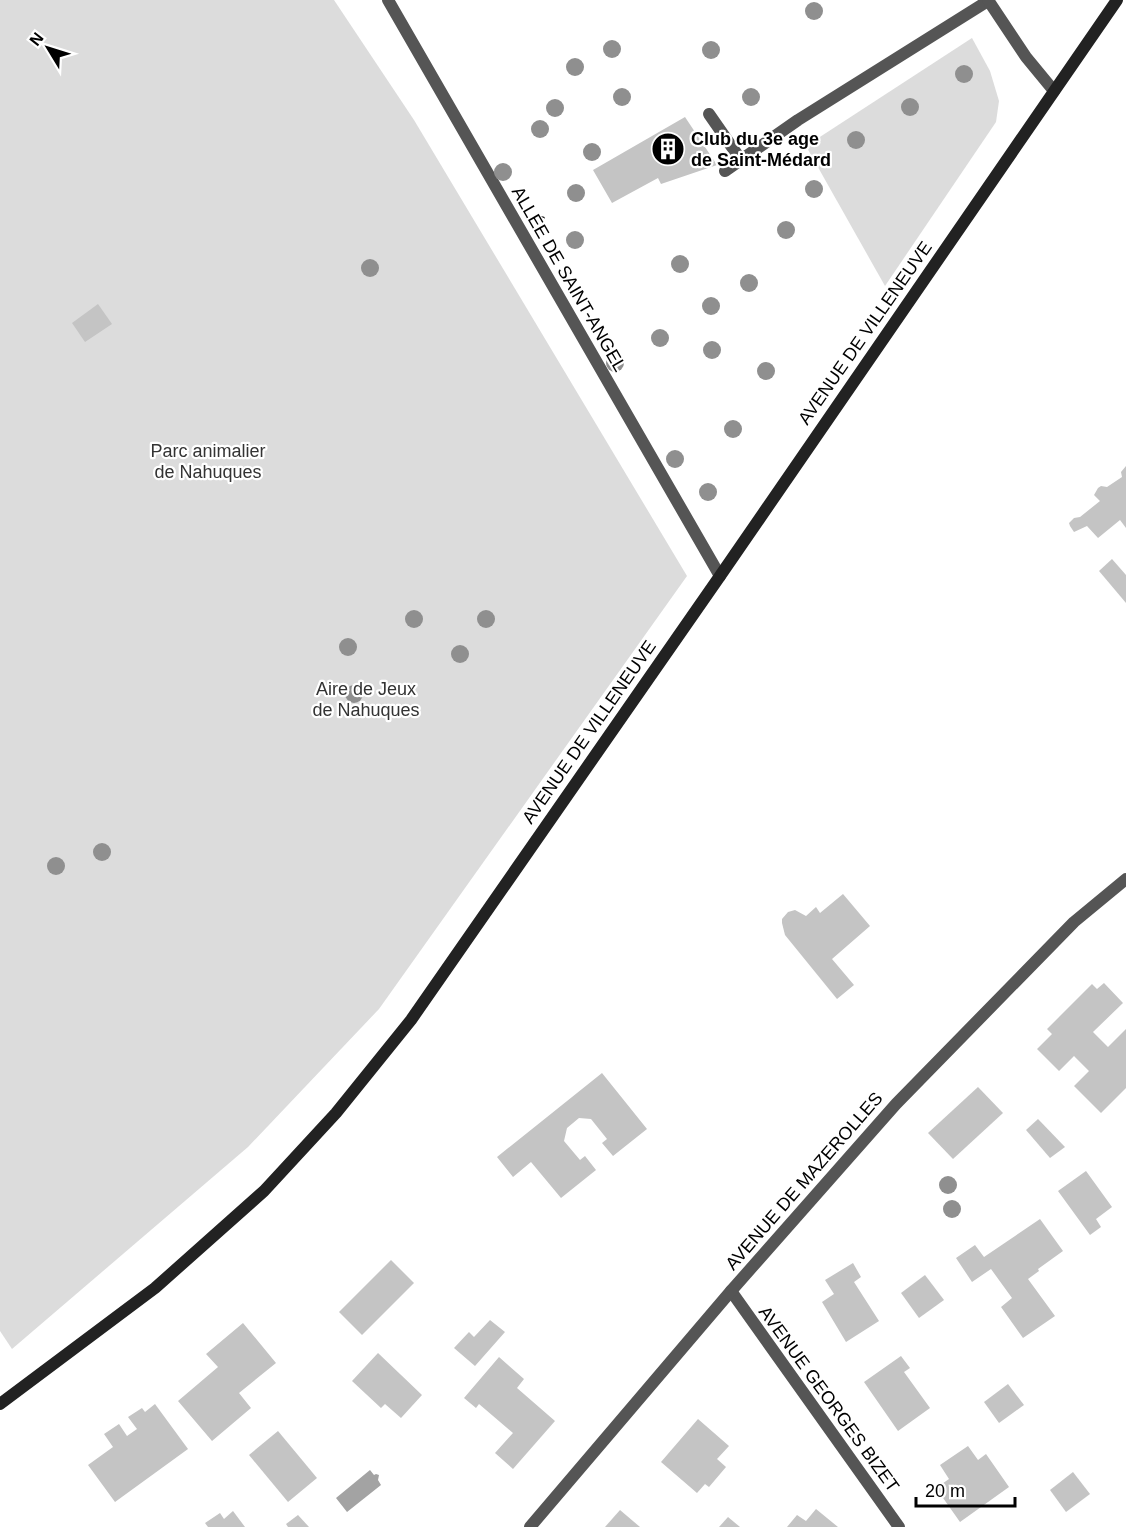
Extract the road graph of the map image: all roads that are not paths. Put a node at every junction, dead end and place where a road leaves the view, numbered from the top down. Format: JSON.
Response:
{"nodes":[{"id":1,"x":388,"y":0,"type":"edge"},
{"id":2,"x":988,"y":0,"type":"edge"},
{"id":3,"x":1117,"y":0,"type":"edge"},
{"id":4,"x":1054,"y":91,"type":"junction"},
{"id":5,"x":710,"y":114,"type":"dead end"},
{"id":6,"x":741,"y":160,"type":"junction"},
{"id":7,"x":725,"y":171,"type":"dead end"},
{"id":8,"x":720,"y":576,"type":"junction"},
{"id":9,"x":1126,"y":879,"type":"edge"},
{"id":10,"x":730,"y":1291,"type":"junction"},
{"id":11,"x":0,"y":1404,"type":"edge"},
{"id":12,"x":530,"y":1527,"type":"edge"},
{"id":13,"x":899,"y":1527,"type":"edge"}],
"edges":[{"from":1,"to":8,"type":"street","name":"ALLÉE DE SAINT-ANGEL"},
{"from":2,"to":4,"type":"street"},
{"from":2,"to":6,"type":"street"},
{"from":3,"to":4,"type":"main road","name":"AVENUE DE VILLENEUVE"},
{"from":4,"to":8,"type":"main road","name":"AVENUE DE VILLENEUVE"},
{"from":5,"to":6,"type":"street"},
{"from":6,"to":7,"type":"street"},
{"from":8,"to":11,"type":"main road","name":"AVENUE DE VILLENEUVE"},
{"from":9,"to":10,"type":"street","name":"AVENUE DE MAZEROLLES"},
{"from":10,"to":12,"type":"street","name":"AVENUE DE MAZEROLLES"},
{"from":10,"to":13,"type":"street","name":"AVENUE GEORGES BIZET"}]}
